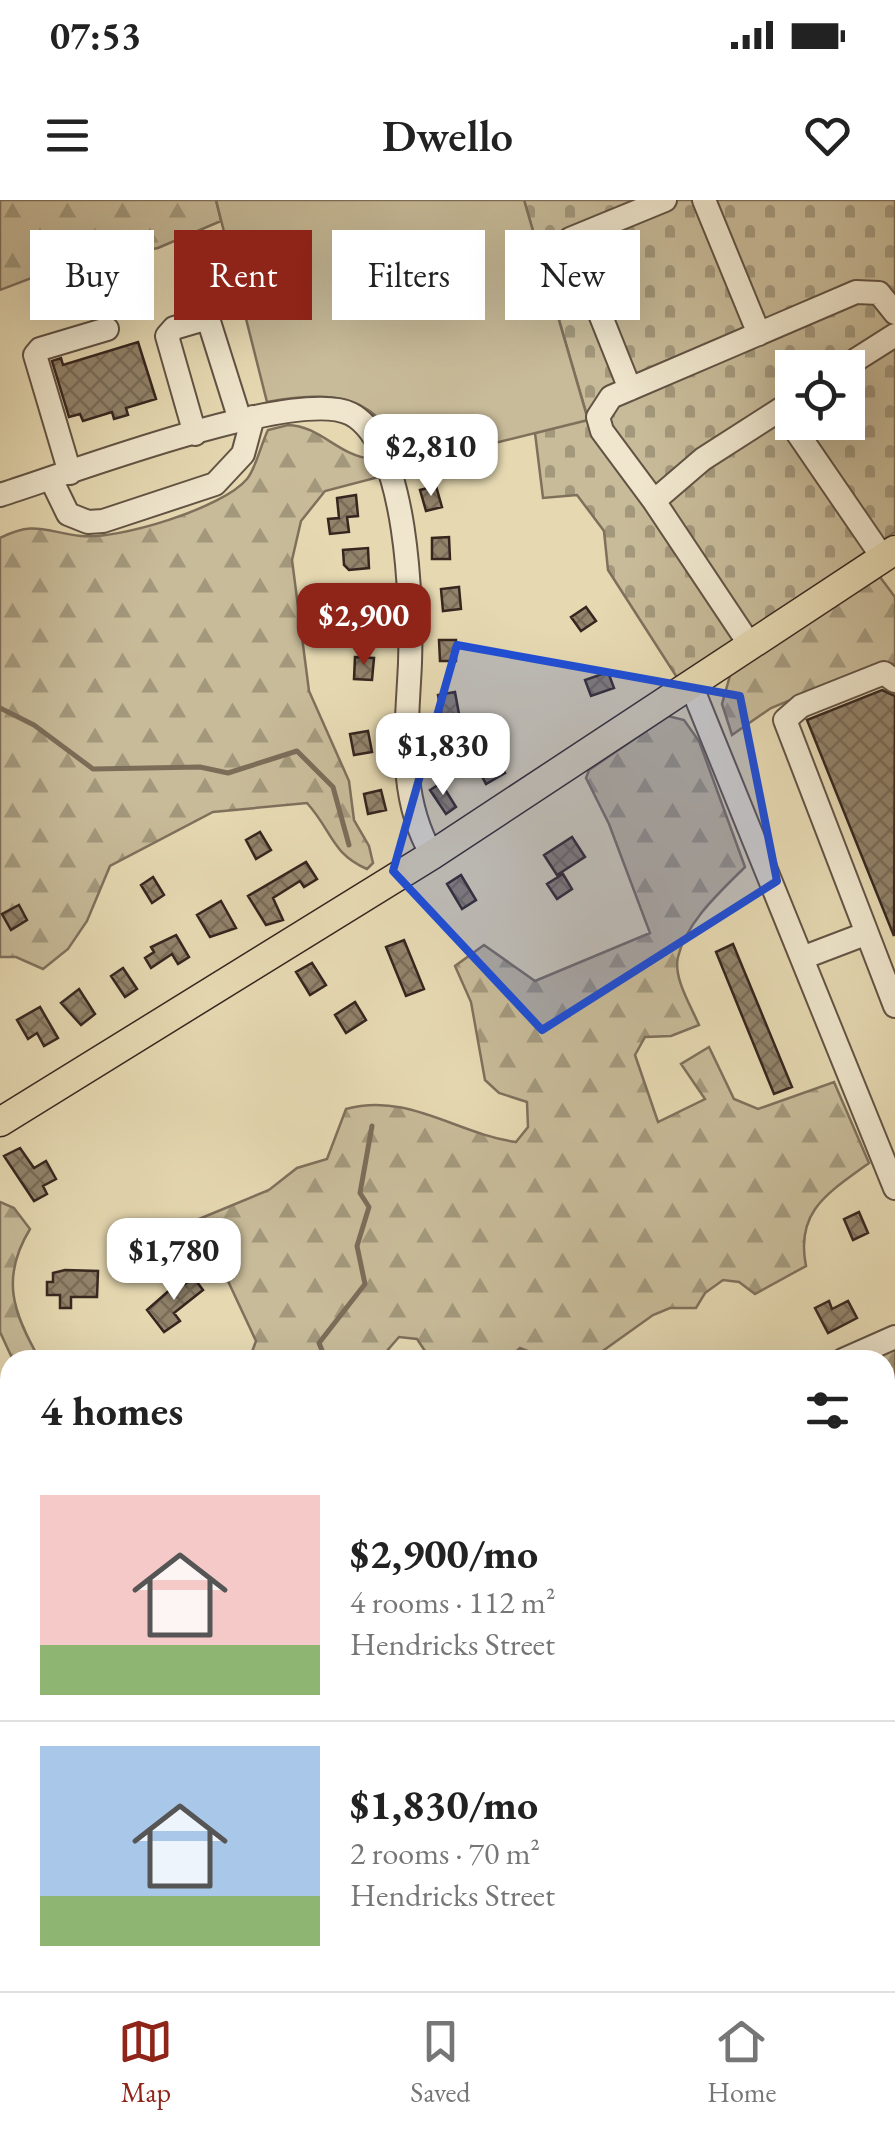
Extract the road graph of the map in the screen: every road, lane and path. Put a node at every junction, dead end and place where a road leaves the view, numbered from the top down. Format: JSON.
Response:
{"nodes":[{"id":1,"x":665,"y":200,"type":"edge"},
{"id":2,"x":704,"y":200,"type":"edge"},
{"id":3,"x":895,"y":313,"type":"edge"},
{"id":4,"x":201,"y":320,"type":"edge"},
{"id":5,"x":209,"y":320,"type":"edge"},
{"id":6,"x":106,"y":328,"type":"dead end"},
{"id":7,"x":759,"y":334,"type":"junction"},
{"id":8,"x":895,"y":335,"type":"edge"},
{"id":9,"x":865,"y":354,"type":"edge"},
{"id":10,"x":630,"y":389,"type":"junction"},
{"id":11,"x":775,"y":412,"type":"edge"},
{"id":12,"x":247,"y":418,"type":"junction"},
{"id":13,"x":195,"y":434,"type":"junction"},
{"id":14,"x":810,"y":440,"type":"edge"},
{"id":15,"x":61,"y":476,"type":"junction"},
{"id":16,"x":0,"y":495,"type":"edge"},
{"id":17,"x":654,"y":500,"type":"junction"},
{"id":18,"x":889,"y":554,"type":"edge"},
{"id":19,"x":750,"y":645,"type":"junction"},
{"id":20,"x":895,"y":681,"type":"edge"},
{"id":21,"x":691,"y":684,"type":"junction"},
{"id":22,"x":432,"y":856,"type":"junction"},
{"id":23,"x":865,"y":934,"type":"junction"},
{"id":24,"x":802,"y":958,"type":"junction"},
{"id":25,"x":895,"y":1006,"type":"edge"},
{"id":26,"x":0,"y":1122,"type":"edge"},
{"id":27,"x":895,"y":1188,"type":"edge"},
{"id":28,"x":895,"y":1337,"type":"edge"},
{"id":29,"x":866,"y":1350,"type":"edge"}],
"edges":[{"from":1,"to":10,"type":"street"},
{"from":2,"to":7,"type":"street"},
{"from":3,"to":7,"type":"street"},
{"from":4,"to":13,"type":"street"},
{"from":5,"to":12,"type":"street"},
{"from":6,"to":15,"type":"street"},
{"from":7,"to":10,"type":"street"},
{"from":8,"to":9,"type":"street"},
{"from":10,"to":17,"type":"street"},
{"from":11,"to":17,"type":"street"},
{"from":12,"to":13,"type":"street"},
{"from":12,"to":15,"type":"street"},
{"from":12,"to":22,"type":"street"},
{"from":13,"to":15,"type":"street"},
{"from":14,"to":18,"type":"street"},
{"from":15,"to":16,"type":"street"},
{"from":17,"to":19,"type":"street"},
{"from":18,"to":19,"type":"main road"},
{"from":19,"to":21,"type":"main road"},
{"from":20,"to":23,"type":"street"},
{"from":21,"to":22,"type":"main road"},
{"from":21,"to":24,"type":"street"},
{"from":22,"to":26,"type":"main road"},
{"from":23,"to":24,"type":"street"},
{"from":23,"to":25,"type":"street"},
{"from":24,"to":27,"type":"street"},
{"from":28,"to":29,"type":"street"}]}
